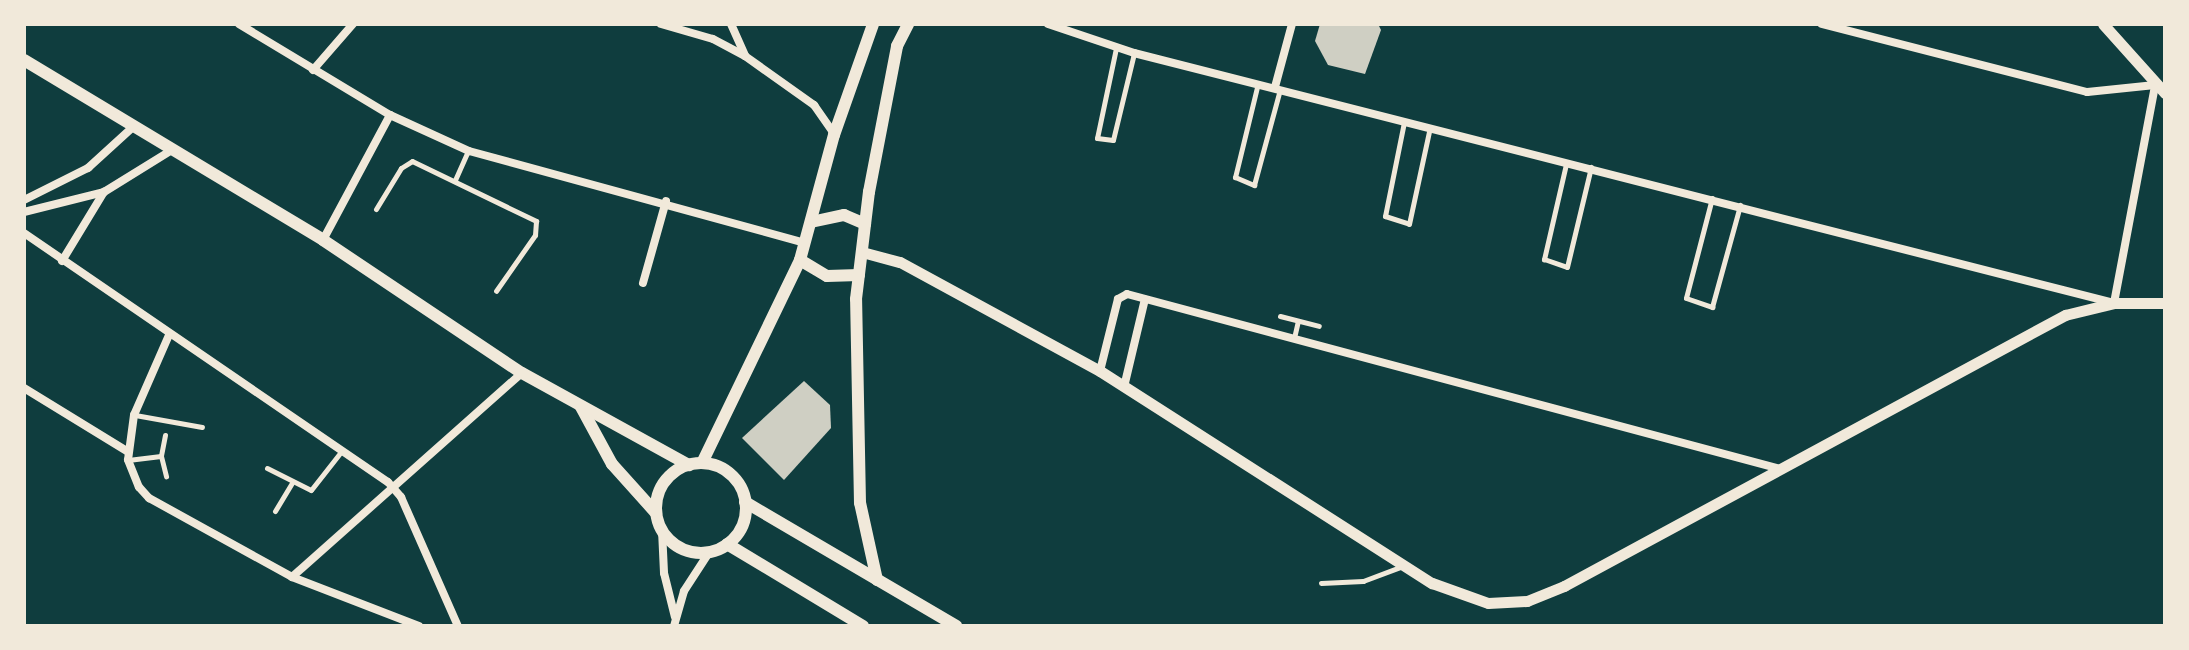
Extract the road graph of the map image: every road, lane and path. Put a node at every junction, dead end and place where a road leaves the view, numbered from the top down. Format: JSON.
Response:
{"nodes":[{"id":1,"x":239,"y":24,"type":"edge"},
{"id":2,"x":353,"y":24,"type":"edge"},
{"id":3,"x":661,"y":24,"type":"edge"},
{"id":4,"x":731,"y":24,"type":"edge"},
{"id":5,"x":873,"y":24,"type":"edge"},
{"id":6,"x":908,"y":24,"type":"edge"},
{"id":7,"x":1048,"y":24,"type":"edge"},
{"id":8,"x":1292,"y":24,"type":"edge"},
{"id":9,"x":1822,"y":24,"type":"edge"},
{"id":10,"x":2103,"y":24,"type":"edge"},
{"id":11,"x":1116,"y":48,"type":"junction"},
{"id":12,"x":1134,"y":53,"type":"junction"},
{"id":13,"x":745,"y":56,"type":"junction"},
{"id":14,"x":24,"y":60,"type":"edge"},
{"id":15,"x":313,"y":70,"type":"junction"},
{"id":16,"x":1258,"y":83,"type":"junction"},
{"id":17,"x":1277,"y":87,"type":"junction"},
{"id":18,"x":2160,"y":89,"type":"edge"},
{"id":19,"x":390,"y":115,"type":"junction"},
{"id":20,"x":1404,"y":119,"type":"junction"},
{"id":21,"x":134,"y":126,"type":"junction"},
{"id":22,"x":1431,"y":126,"type":"junction"},
{"id":23,"x":834,"y":135,"type":"junction"},
{"id":24,"x":172,"y":150,"type":"junction"},
{"id":25,"x":469,"y":151,"type":"junction"},
{"id":26,"x":1567,"y":160,"type":"junction"},
{"id":27,"x":1591,"y":167,"type":"junction"},
{"id":28,"x":455,"y":180,"type":"junction"},
{"id":29,"x":104,"y":192,"type":"junction"},
{"id":30,"x":1713,"y":197,"type":"junction"},
{"id":31,"x":24,"y":200,"type":"edge"},
{"id":32,"x":666,"y":201,"type":"junction"},
{"id":33,"x":1741,"y":204,"type":"junction"},
{"id":34,"x":376,"y":209,"type":"dead end"},
{"id":35,"x":24,"y":212,"type":"edge"},
{"id":36,"x":811,"y":222,"type":"junction"},
{"id":37,"x":865,"y":224,"type":"junction"},
{"id":38,"x":24,"y":233,"type":"edge"},
{"id":39,"x":323,"y":240,"type":"junction"},
{"id":40,"x":805,"y":243,"type":"junction"},
{"id":41,"x":862,"y":252,"type":"junction"},
{"id":42,"x":800,"y":260,"type":"junction"},
{"id":43,"x":62,"y":261,"type":"junction"},
{"id":44,"x":859,"y":275,"type":"junction"},
{"id":45,"x":643,"y":283,"type":"dead end"},
{"id":46,"x":496,"y":291,"type":"dead end"},
{"id":47,"x":1145,"y":299,"type":"junction"},
{"id":48,"x":2114,"y":303,"type":"junction"},
{"id":49,"x":2165,"y":303,"type":"edge"},
{"id":50,"x":1280,"y":316,"type":"dead end"},
{"id":51,"x":1298,"y":321,"type":"junction"},
{"id":52,"x":1319,"y":326,"type":"dead end"},
{"id":53,"x":169,"y":335,"type":"junction"},
{"id":54,"x":1294,"y":338,"type":"junction"},
{"id":55,"x":1100,"y":371,"type":"junction"},
{"id":56,"x":522,"y":373,"type":"junction"},
{"id":57,"x":1124,"y":387,"type":"junction"},
{"id":58,"x":24,"y":388,"type":"edge"},
{"id":59,"x":581,"y":407,"type":"junction"},
{"id":60,"x":134,"y":415,"type":"junction"},
{"id":61,"x":202,"y":427,"type":"dead end"},
{"id":62,"x":165,"y":435,"type":"dead end"},
{"id":63,"x":340,"y":453,"type":"junction"},
{"id":64,"x":128,"y":456,"type":"junction"},
{"id":65,"x":161,"y":456,"type":"junction"},
{"id":66,"x":695,"y":464,"type":"junction"},
{"id":67,"x":267,"y":468,"type":"dead end"},
{"id":68,"x":1780,"y":469,"type":"junction"},
{"id":69,"x":166,"y":476,"type":"dead end"},
{"id":70,"x":292,"y":483,"type":"junction"},
{"id":71,"x":395,"y":489,"type":"junction"},
{"id":72,"x":745,"y":502,"type":"junction"},
{"id":73,"x":275,"y":511,"type":"dead end"},
{"id":74,"x":656,"y":513,"type":"junction"},
{"id":75,"x":662,"y":530,"type":"junction"},
{"id":76,"x":727,"y":544,"type":"junction"},
{"id":77,"x":710,"y":551,"type":"junction"},
{"id":78,"x":1404,"y":565,"type":"junction"},
{"id":79,"x":292,"y":577,"type":"junction"},
{"id":80,"x":877,"y":580,"type":"junction"},
{"id":81,"x":1321,"y":583,"type":"dead end"},
{"id":82,"x":675,"y":621,"type":"edge"},
{"id":83,"x":417,"y":625,"type":"edge"},
{"id":84,"x":458,"y":626,"type":"edge"},
{"id":85,"x":863,"y":626,"type":"edge"},
{"id":86,"x":956,"y":626,"type":"edge"}],
"edges":[{"from":1,"to":15,"type":"street"},
{"from":2,"to":15,"type":"street"},
{"from":3,"to":13,"type":"street"},
{"from":4,"to":13,"type":"street"},
{"from":5,"to":23,"type":"main road"},
{"from":6,"to":37,"type":"main road"},
{"from":7,"to":11,"type":"street"},
{"from":8,"to":17,"type":"street"},
{"from":9,"to":18,"type":"street"},
{"from":10,"to":18,"type":"street"},
{"from":11,"to":12,"type":"street"},
{"from":11,"to":12,"type":"lane"},
{"from":12,"to":16,"type":"street"},
{"from":13,"to":23,"type":"street"},
{"from":14,"to":21,"type":"main road"},
{"from":15,"to":19,"type":"street"},
{"from":16,"to":17,"type":"street"},
{"from":16,"to":17,"type":"lane"},
{"from":17,"to":20,"type":"street"},
{"from":18,"to":48,"type":"street"},
{"from":19,"to":25,"type":"street"},
{"from":19,"to":39,"type":"street"},
{"from":20,"to":22,"type":"street"},
{"from":20,"to":22,"type":"lane"},
{"from":21,"to":24,"type":"main road"},
{"from":21,"to":31,"type":"street"},
{"from":22,"to":26,"type":"street"},
{"from":23,"to":36,"type":"main road"},
{"from":24,"to":29,"type":"street"},
{"from":24,"to":39,"type":"main road"},
{"from":25,"to":28,"type":"lane"},
{"from":25,"to":32,"type":"street"},
{"from":26,"to":27,"type":"street"},
{"from":26,"to":27,"type":"lane"},
{"from":27,"to":30,"type":"street"},
{"from":28,"to":34,"type":"lane"},
{"from":28,"to":46,"type":"lane"},
{"from":29,"to":35,"type":"street"},
{"from":29,"to":43,"type":"street"},
{"from":30,"to":33,"type":"street"},
{"from":30,"to":33,"type":"lane"},
{"from":32,"to":40,"type":"street"},
{"from":32,"to":45,"type":"street"},
{"from":33,"to":48,"type":"street"},
{"from":36,"to":37,"type":"main road"},
{"from":36,"to":40,"type":"main road"},
{"from":37,"to":41,"type":"main road"},
{"from":38,"to":43,"type":"street"},
{"from":39,"to":56,"type":"main road"},
{"from":40,"to":42,"type":"main road"},
{"from":41,"to":44,"type":"main road"},
{"from":41,"to":55,"type":"street"},
{"from":42,"to":44,"type":"main road"},
{"from":42,"to":66,"type":"main road"},
{"from":43,"to":53,"type":"street"},
{"from":44,"to":80,"type":"main road"},
{"from":47,"to":54,"type":"street"},
{"from":47,"to":55,"type":"street"},
{"from":47,"to":57,"type":"street"},
{"from":48,"to":49,"type":"street"},
{"from":48,"to":68,"type":"street"},
{"from":50,"to":51,"type":"lane"},
{"from":51,"to":52,"type":"lane"},
{"from":51,"to":54,"type":"lane"},
{"from":53,"to":60,"type":"street"},
{"from":53,"to":63,"type":"street"},
{"from":54,"to":68,"type":"street"},
{"from":55,"to":57,"type":"street"},
{"from":56,"to":59,"type":"main road"},
{"from":56,"to":71,"type":"street"},
{"from":57,"to":78,"type":"street"},
{"from":58,"to":64,"type":"street"},
{"from":59,"to":66,"type":"main road"},
{"from":59,"to":74,"type":"main road"},
{"from":60,"to":61,"type":"lane"},
{"from":60,"to":64,"type":"street"},
{"from":62,"to":65,"type":"lane"},
{"from":63,"to":70,"type":"lane"},
{"from":63,"to":71,"type":"street"},
{"from":64,"to":65,"type":"lane"},
{"from":64,"to":79,"type":"street"},
{"from":65,"to":69,"type":"lane"},
{"from":66,"to":72,"type":"main road"},
{"from":66,"to":74,"type":"main road"},
{"from":67,"to":70,"type":"lane"},
{"from":68,"to":78,"type":"street"},
{"from":70,"to":73,"type":"lane"},
{"from":71,"to":79,"type":"street"},
{"from":71,"to":84,"type":"street"},
{"from":72,"to":76,"type":"main road"},
{"from":72,"to":80,"type":"main road"},
{"from":74,"to":75,"type":"main road"},
{"from":75,"to":77,"type":"main road"},
{"from":75,"to":82,"type":"street"},
{"from":76,"to":77,"type":"main road"},
{"from":76,"to":85,"type":"main road"},
{"from":77,"to":82,"type":"street"},
{"from":78,"to":81,"type":"lane"},
{"from":79,"to":83,"type":"street"},
{"from":80,"to":86,"type":"main road"}]}
